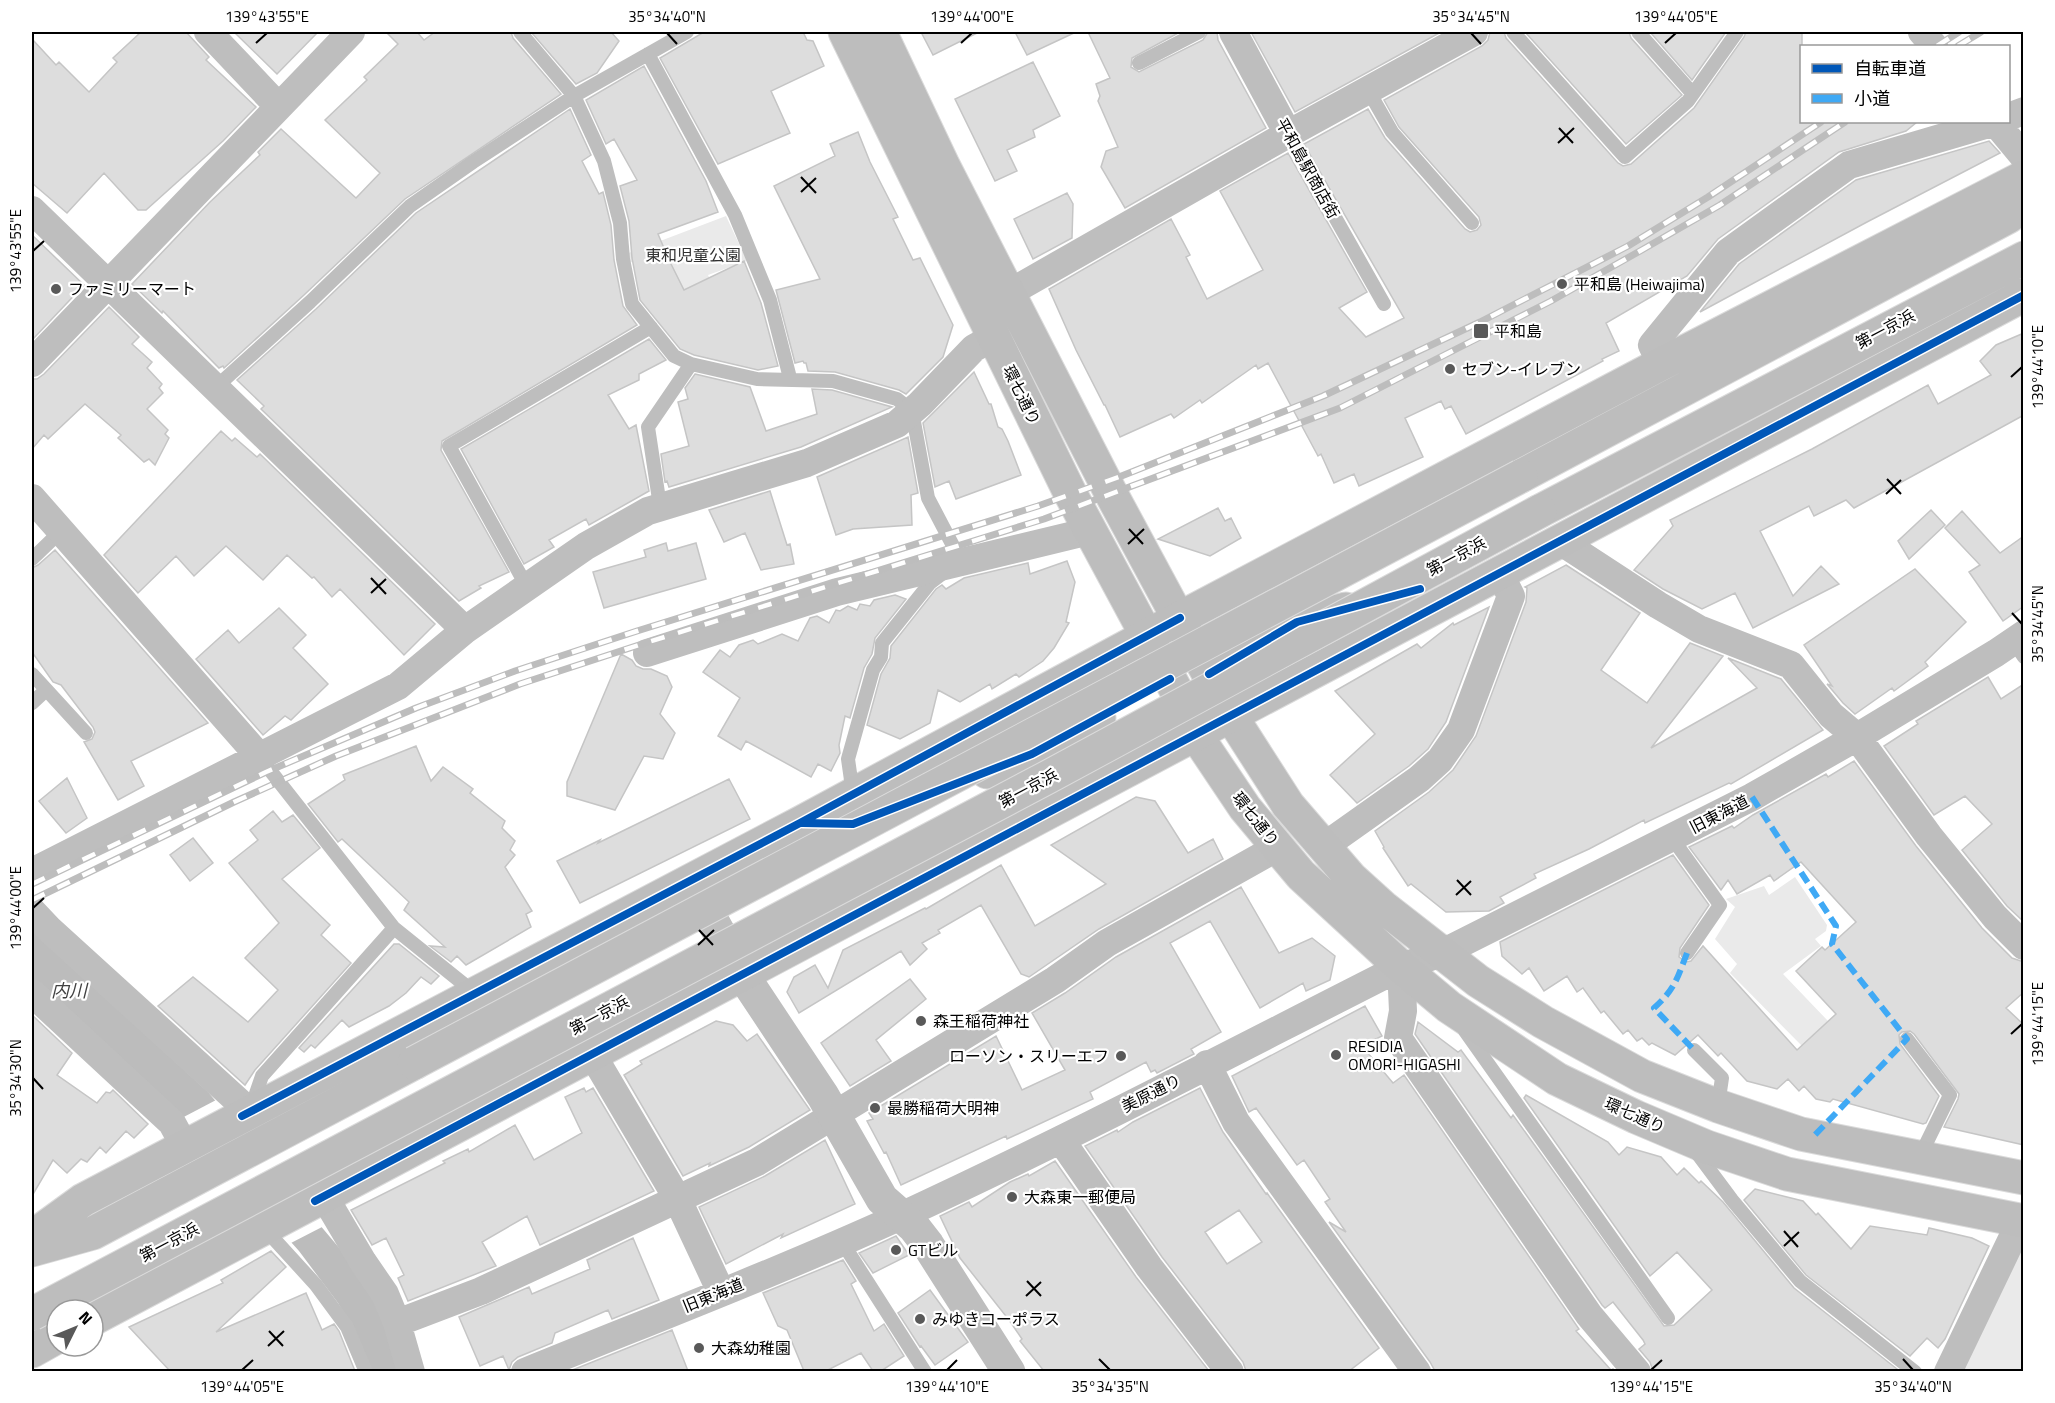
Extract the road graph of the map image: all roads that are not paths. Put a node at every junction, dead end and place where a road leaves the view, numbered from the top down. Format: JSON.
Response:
{"nodes":[{"id":1,"x":208,"y":32,"type":"edge"},
{"id":2,"x":351,"y":32,"type":"edge"},
{"id":3,"x":520,"y":32,"type":"edge"},
{"id":4,"x":687,"y":32,"type":"edge"},
{"id":5,"x":846,"y":32,"type":"edge"},
{"id":6,"x":880,"y":32,"type":"edge"},
{"id":7,"x":1199,"y":32,"type":"edge"},
{"id":8,"x":1233,"y":32,"type":"edge"},
{"id":9,"x":1513,"y":32,"type":"edge"},
{"id":10,"x":1638,"y":32,"type":"edge"},
{"id":11,"x":1737,"y":32,"type":"edge"},
{"id":12,"x":1922,"y":32,"type":"edge"},
{"id":13,"x":1467,"y":33,"type":"edge"},
{"id":14,"x":1933,"y":45,"type":"edge"},
{"id":15,"x":648,"y":54,"type":"junction"},
{"id":16,"x":1139,"y":63,"type":"dead end"},
{"id":17,"x":1368,"y":90,"type":"junction"},
{"id":18,"x":1693,"y":94,"type":"junction"},
{"id":19,"x":574,"y":96,"type":"junction"},
{"id":20,"x":278,"y":106,"type":"junction"},
{"id":21,"x":1992,"y":123,"type":"edge"},
{"id":22,"x":1996,"y":123,"type":"edge"},
{"id":23,"x":1288,"y":134,"type":"junction"},
{"id":24,"x":2024,"y":157,"type":"edge"},
{"id":25,"x":2024,"y":177,"type":"edge"},
{"id":26,"x":2024,"y":207,"type":"edge"},
{"id":27,"x":32,"y":210,"type":"edge"},
{"id":28,"x":1472,"y":223,"type":"dead end"},
{"id":29,"x":2024,"y":258,"type":"edge"},
{"id":30,"x":108,"y":284,"type":"junction"},
{"id":31,"x":1009,"y":293,"type":"junction"},
{"id":32,"x":2024,"y":295,"type":"edge"},
{"id":33,"x":1384,"y":304,"type":"dead end"},
{"id":34,"x":651,"y":327,"type":"junction"},
{"id":35,"x":994,"y":337,"type":"junction"},
{"id":36,"x":32,"y":363,"type":"edge"},
{"id":37,"x":691,"y":364,"type":"junction"},
{"id":38,"x":1661,"y":364,"type":"junction"},
{"id":39,"x":790,"y":378,"type":"junction"},
{"id":40,"x":215,"y":388,"type":"junction"},
{"id":41,"x":912,"y":411,"type":"junction"},
{"id":42,"x":32,"y":498,"type":"edge"},
{"id":43,"x":660,"y":506,"type":"junction"},
{"id":44,"x":61,"y":531,"type":"junction"},
{"id":45,"x":1090,"y":531,"type":"junction"},
{"id":46,"x":1560,"y":541,"type":"junction"},
{"id":47,"x":32,"y":559,"type":"edge"},
{"id":48,"x":961,"y":561,"type":"junction"},
{"id":49,"x":1500,"y":574,"type":"junction"},
{"id":50,"x":527,"y":587,"type":"junction"},
{"id":51,"x":1471,"y":588,"type":"junction"},
{"id":52,"x":1180,"y":618,"type":"junction"},
{"id":53,"x":465,"y":630,"type":"junction"},
{"id":54,"x":1147,"y":636,"type":"junction"},
{"id":55,"x":2020,"y":644,"type":"edge"},
{"id":56,"x":647,"y":653,"type":"dead end"},
{"id":57,"x":1206,"y":668,"type":"junction"},
{"id":58,"x":32,"y":674,"type":"edge"},
{"id":59,"x":1174,"y":686,"type":"junction"},
{"id":60,"x":46,"y":690,"type":"junction"},
{"id":61,"x":32,"y":703,"type":"edge"},
{"id":62,"x":1231,"y":716,"type":"junction"},
{"id":63,"x":86,"y":734,"type":"dead end"},
{"id":64,"x":1196,"y":735,"type":"junction"},
{"id":65,"x":1857,"y":737,"type":"junction"},
{"id":66,"x":258,"y":755,"type":"junction"},
{"id":67,"x":853,"y":794,"type":"junction"},
{"id":68,"x":800,"y":823,"type":"junction"},
{"id":69,"x":1672,"y":838,"type":"junction"},
{"id":70,"x":1278,"y":847,"type":"junction"},
{"id":71,"x":1323,"y":847,"type":"junction"},
{"id":72,"x":32,"y":872,"type":"edge"},
{"id":73,"x":690,"y":880,"type":"junction"},
{"id":74,"x":394,"y":928,"type":"junction"},
{"id":75,"x":38,"y":929,"type":"edge"},
{"id":76,"x":2024,"y":946,"type":"edge"},
{"id":77,"x":1442,"y":953,"type":"junction"},
{"id":78,"x":1687,"y":953,"type":"dead end"},
{"id":79,"x":1401,"y":968,"type":"junction"},
{"id":80,"x":742,"y":974,"type":"junction"},
{"id":81,"x":32,"y":993,"type":"edge"},
{"id":82,"x":476,"y":994,"type":"junction"},
{"id":83,"x":1449,"y":1007,"type":"junction"},
{"id":84,"x":1907,"y":1040,"type":"dead end"},
{"id":85,"x":1694,"y":1050,"type":"dead end"},
{"id":86,"x":592,"y":1054,"type":"junction"},
{"id":87,"x":1207,"y":1064,"type":"junction"},
{"id":88,"x":1718,"y":1106,"type":"junction"},
{"id":89,"x":246,"y":1114,"type":"junction"},
{"id":90,"x":835,"y":1115,"type":"junction"},
{"id":91,"x":1685,"y":1137,"type":"junction"},
{"id":92,"x":1061,"y":1140,"type":"junction"},
{"id":93,"x":190,"y":1144,"type":"junction"},
{"id":94,"x":1919,"y":1158,"type":"junction"},
{"id":95,"x":2024,"y":1178,"type":"edge"},
{"id":96,"x":319,"y":1198,"type":"junction"},
{"id":97,"x":677,"y":1198,"type":"junction"},
{"id":98,"x":901,"y":1216,"type":"junction"},
{"id":99,"x":2022,"y":1220,"type":"edge"},
{"id":100,"x":267,"y":1227,"type":"junction"},
{"id":101,"x":32,"y":1237,"type":"edge"},
{"id":102,"x":842,"y":1242,"type":"junction"},
{"id":103,"x":32,"y":1250,"type":"edge"},
{"id":104,"x":721,"y":1292,"type":"junction"},
{"id":105,"x":105,"y":1312,"type":"edge"},
{"id":106,"x":32,"y":1314,"type":"edge"},
{"id":107,"x":1668,"y":1318,"type":"dead end"},
{"id":108,"x":397,"y":1323,"type":"junction"},
{"id":109,"x":366,"y":1371,"type":"edge"},
{"id":110,"x":411,"y":1371,"type":"edge"},
{"id":111,"x":525,"y":1371,"type":"edge"},
{"id":112,"x":925,"y":1371,"type":"edge"},
{"id":113,"x":1008,"y":1371,"type":"edge"},
{"id":114,"x":1230,"y":1371,"type":"edge"},
{"id":115,"x":1417,"y":1371,"type":"edge"},
{"id":116,"x":1637,"y":1371,"type":"edge"},
{"id":117,"x":1915,"y":1371,"type":"edge"},
{"id":118,"x":1948,"y":1371,"type":"edge"}],
"edges":[{"from":1,"to":20,"type":"street"},
{"from":2,"to":20,"type":"street"},
{"from":3,"to":19,"type":"lane"},
{"from":4,"to":15,"type":"lane"},
{"from":5,"to":35,"type":"main road","name":"環七通り"},
{"from":6,"to":31,"type":"main road","name":"環七通り"},
{"from":7,"to":16,"type":"lane"},
{"from":8,"to":23,"type":"street","name":"平和島駅商店街"},
{"from":9,"to":18,"type":"lane"},
{"from":10,"to":18,"type":"lane"},
{"from":11,"to":18,"type":"lane"},
{"from":12,"to":14,"type":"street"},
{"from":13,"to":17,"type":"street"},
{"from":15,"to":19,"type":"lane"},
{"from":15,"to":39,"type":"lane"},
{"from":17,"to":23,"type":"street"},
{"from":17,"to":28,"type":"lane"},
{"from":19,"to":34,"type":"lane"},
{"from":19,"to":40,"type":"lane"},
{"from":20,"to":30,"type":"street"},
{"from":21,"to":38,"type":"street"},
{"from":22,"to":24,"type":"street"},
{"from":23,"to":31,"type":"street"},
{"from":23,"to":33,"type":"lane","name":"平和島駅商店街"},
{"from":25,"to":38,"type":"main road"},
{"from":26,"to":103,"type":"main road","bridge":true},
{"from":27,"to":30,"type":"street"},
{"from":29,"to":106,"type":"main road","name":"第一京浜","bridge":true},
{"from":30,"to":36,"type":"street"},
{"from":30,"to":40,"type":"street"},
{"from":31,"to":52,"type":"main road","name":"環七通り"},
{"from":32,"to":46,"type":"main road"},
{"from":34,"to":37,"type":"lane"},
{"from":34,"to":50,"type":"lane"},
{"from":35,"to":41,"type":"street"},
{"from":35,"to":45,"type":"main road","name":"環七通り"},
{"from":37,"to":39,"type":"lane"},
{"from":37,"to":43,"type":"lane"},
{"from":38,"to":52,"type":"main road"},
{"from":39,"to":41,"type":"lane"},
{"from":40,"to":53,"type":"street"},
{"from":41,"to":43,"type":"street"},
{"from":41,"to":48,"type":"lane"},
{"from":42,"to":44,"type":"street"},
{"from":43,"to":50,"type":"street"},
{"from":44,"to":47,"type":"lane"},
{"from":44,"to":66,"type":"street"},
{"from":45,"to":48,"type":"street"},
{"from":45,"to":54,"type":"main road","name":"環七通り"},
{"from":46,"to":49,"type":"main road"},
{"from":46,"to":65,"type":"street"},
{"from":48,"to":56,"type":"street"},
{"from":48,"to":67,"type":"lane"},
{"from":49,"to":51,"type":"main road"},
{"from":49,"to":71,"type":"street"},
{"from":50,"to":53,"type":"street"},
{"from":51,"to":57,"type":"main road"},
{"from":51,"to":62,"type":"main road"},
{"from":52,"to":54,"type":"main road"},
{"from":52,"to":57,"type":"main road","name":"環七通り"},
{"from":53,"to":66,"type":"street"},
{"from":54,"to":59,"type":"main road","name":"環七通り"},
{"from":54,"to":67,"type":"main road"},
{"from":55,"to":65,"type":"street","name":"旧東海道"},
{"from":57,"to":59,"type":"main road"},
{"from":57,"to":62,"type":"main road","name":"環七通り"},
{"from":58,"to":60,"type":"lane"},
{"from":59,"to":64,"type":"main road","name":"環七通り"},
{"from":59,"to":68,"type":"main road"},
{"from":60,"to":61,"type":"lane"},
{"from":60,"to":63,"type":"lane"},
{"from":62,"to":64,"type":"main road"},
{"from":62,"to":71,"type":"main road","name":"環七通り"},
{"from":64,"to":70,"type":"main road","name":"環七通り"},
{"from":64,"to":80,"type":"main road"},
{"from":65,"to":69,"type":"street","name":"旧東海道"},
{"from":65,"to":76,"type":"street"},
{"from":66,"to":72,"type":"street"},
{"from":66,"to":74,"type":"lane"},
{"from":67,"to":68,"type":"main road"},
{"from":68,"to":73,"type":"main road"},
{"from":69,"to":77,"type":"street","name":"旧東海道"},
{"from":69,"to":78,"type":"lane"},
{"from":70,"to":79,"type":"main road","name":"環七通り"},
{"from":70,"to":90,"type":"street"},
{"from":71,"to":77,"type":"main road","name":"環七通り"},
{"from":73,"to":80,"type":"street"},
{"from":73,"to":82,"type":"main road"},
{"from":74,"to":82,"type":"lane"},
{"from":74,"to":89,"type":"lane"},
{"from":75,"to":89,"type":"street"},
{"from":77,"to":79,"type":"street","name":"旧東海道"},
{"from":77,"to":88,"type":"main road","name":"環七通り"},
{"from":79,"to":83,"type":"main road","name":"環七通り"},
{"from":79,"to":87,"type":"street","name":"美原通り"},
{"from":79,"to":116,"type":"street"},
{"from":80,"to":86,"type":"main road"},
{"from":80,"to":90,"type":"street"},
{"from":81,"to":93,"type":"street"},
{"from":82,"to":89,"type":"main road"},
{"from":83,"to":91,"type":"main road","name":"環七通り"},
{"from":83,"to":107,"type":"lane"},
{"from":84,"to":94,"type":"lane"},
{"from":85,"to":88,"type":"lane"},
{"from":86,"to":96,"type":"main road"},
{"from":86,"to":97,"type":"street"},
{"from":87,"to":92,"type":"street","name":"美原通り"},
{"from":87,"to":115,"type":"street"},
{"from":88,"to":94,"type":"main road","name":"環七通り"},
{"from":89,"to":93,"type":"main road"},
{"from":90,"to":97,"type":"street"},
{"from":90,"to":98,"type":"street"},
{"from":91,"to":99,"type":"main road","name":"環七通り"},
{"from":91,"to":117,"type":"lane"},
{"from":92,"to":98,"type":"street","name":"美原通り"},
{"from":92,"to":114,"type":"street"},
{"from":93,"to":101,"type":"main road"},
{"from":94,"to":95,"type":"main road","name":"環七通り"},
{"from":96,"to":100,"type":"main road"},
{"from":96,"to":108,"type":"street"},
{"from":97,"to":104,"type":"street"},
{"from":97,"to":108,"type":"street"},
{"from":98,"to":102,"type":"street","name":"旧東海道"},
{"from":98,"to":113,"type":"street"},
{"from":99,"to":118,"type":"street"},
{"from":100,"to":105,"type":"main road"},
{"from":100,"to":109,"type":"lane"},
{"from":102,"to":104,"type":"street","name":"旧東海道"},
{"from":102,"to":112,"type":"lane"},
{"from":104,"to":111,"type":"street","name":"旧東海道"},
{"from":108,"to":110,"type":"street"}]}
